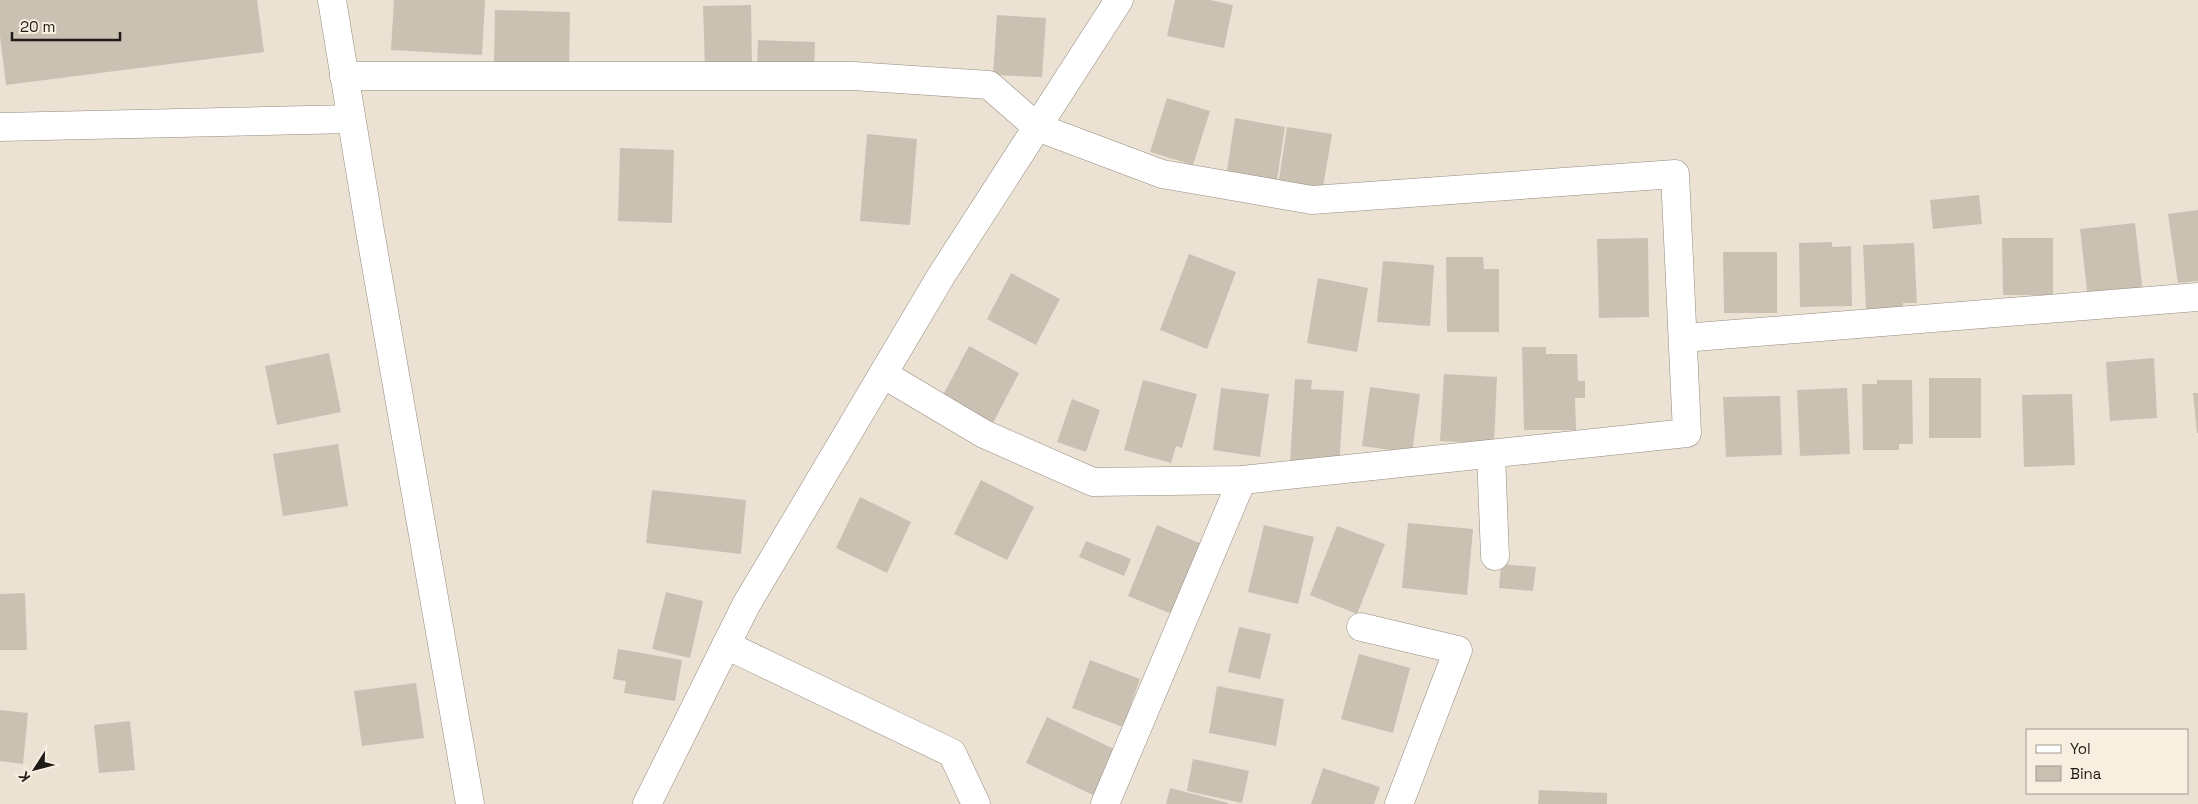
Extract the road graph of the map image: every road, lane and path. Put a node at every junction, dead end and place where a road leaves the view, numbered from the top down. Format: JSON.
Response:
{"nodes":[{"id":1,"x":332,"y":0,"type":"edge"},
{"id":2,"x":1119,"y":0,"type":"edge"},
{"id":3,"x":344,"y":76,"type":"junction"},
{"id":4,"x":351,"y":119,"type":"junction"},
{"id":5,"x":0,"y":127,"type":"edge"},
{"id":6,"x":1037,"y":127,"type":"junction"},
{"id":7,"x":2198,"y":296,"type":"edge"},
{"id":8,"x":1682,"y":338,"type":"junction"},
{"id":9,"x":883,"y":374,"type":"junction"},
{"id":10,"x":1491,"y":454,"type":"junction"},
{"id":11,"x":1242,"y":480,"type":"junction"},
{"id":12,"x":1495,"y":556,"type":"dead end"},
{"id":13,"x":1361,"y":627,"type":"dead end"},
{"id":14,"x":726,"y":645,"type":"junction"},
{"id":15,"x":470,"y":804,"type":"edge"},
{"id":16,"x":647,"y":804,"type":"edge"},
{"id":17,"x":976,"y":804,"type":"edge"},
{"id":18,"x":1106,"y":804,"type":"edge"},
{"id":19,"x":1398,"y":804,"type":"edge"}],
"edges":[{"from":1,"to":3,"type":"street"},
{"from":2,"to":6,"type":"street"},
{"from":3,"to":4,"type":"street"},
{"from":3,"to":6,"type":"street"},
{"from":4,"to":5,"type":"street"},
{"from":4,"to":15,"type":"street"},
{"from":6,"to":8,"type":"street"},
{"from":6,"to":9,"type":"street"},
{"from":7,"to":8,"type":"street"},
{"from":8,"to":10,"type":"street"},
{"from":9,"to":11,"type":"street"},
{"from":9,"to":14,"type":"street"},
{"from":10,"to":11,"type":"street"},
{"from":10,"to":12,"type":"street"},
{"from":11,"to":18,"type":"street"},
{"from":13,"to":19,"type":"street"},
{"from":14,"to":16,"type":"street"},
{"from":14,"to":17,"type":"street"}]}
